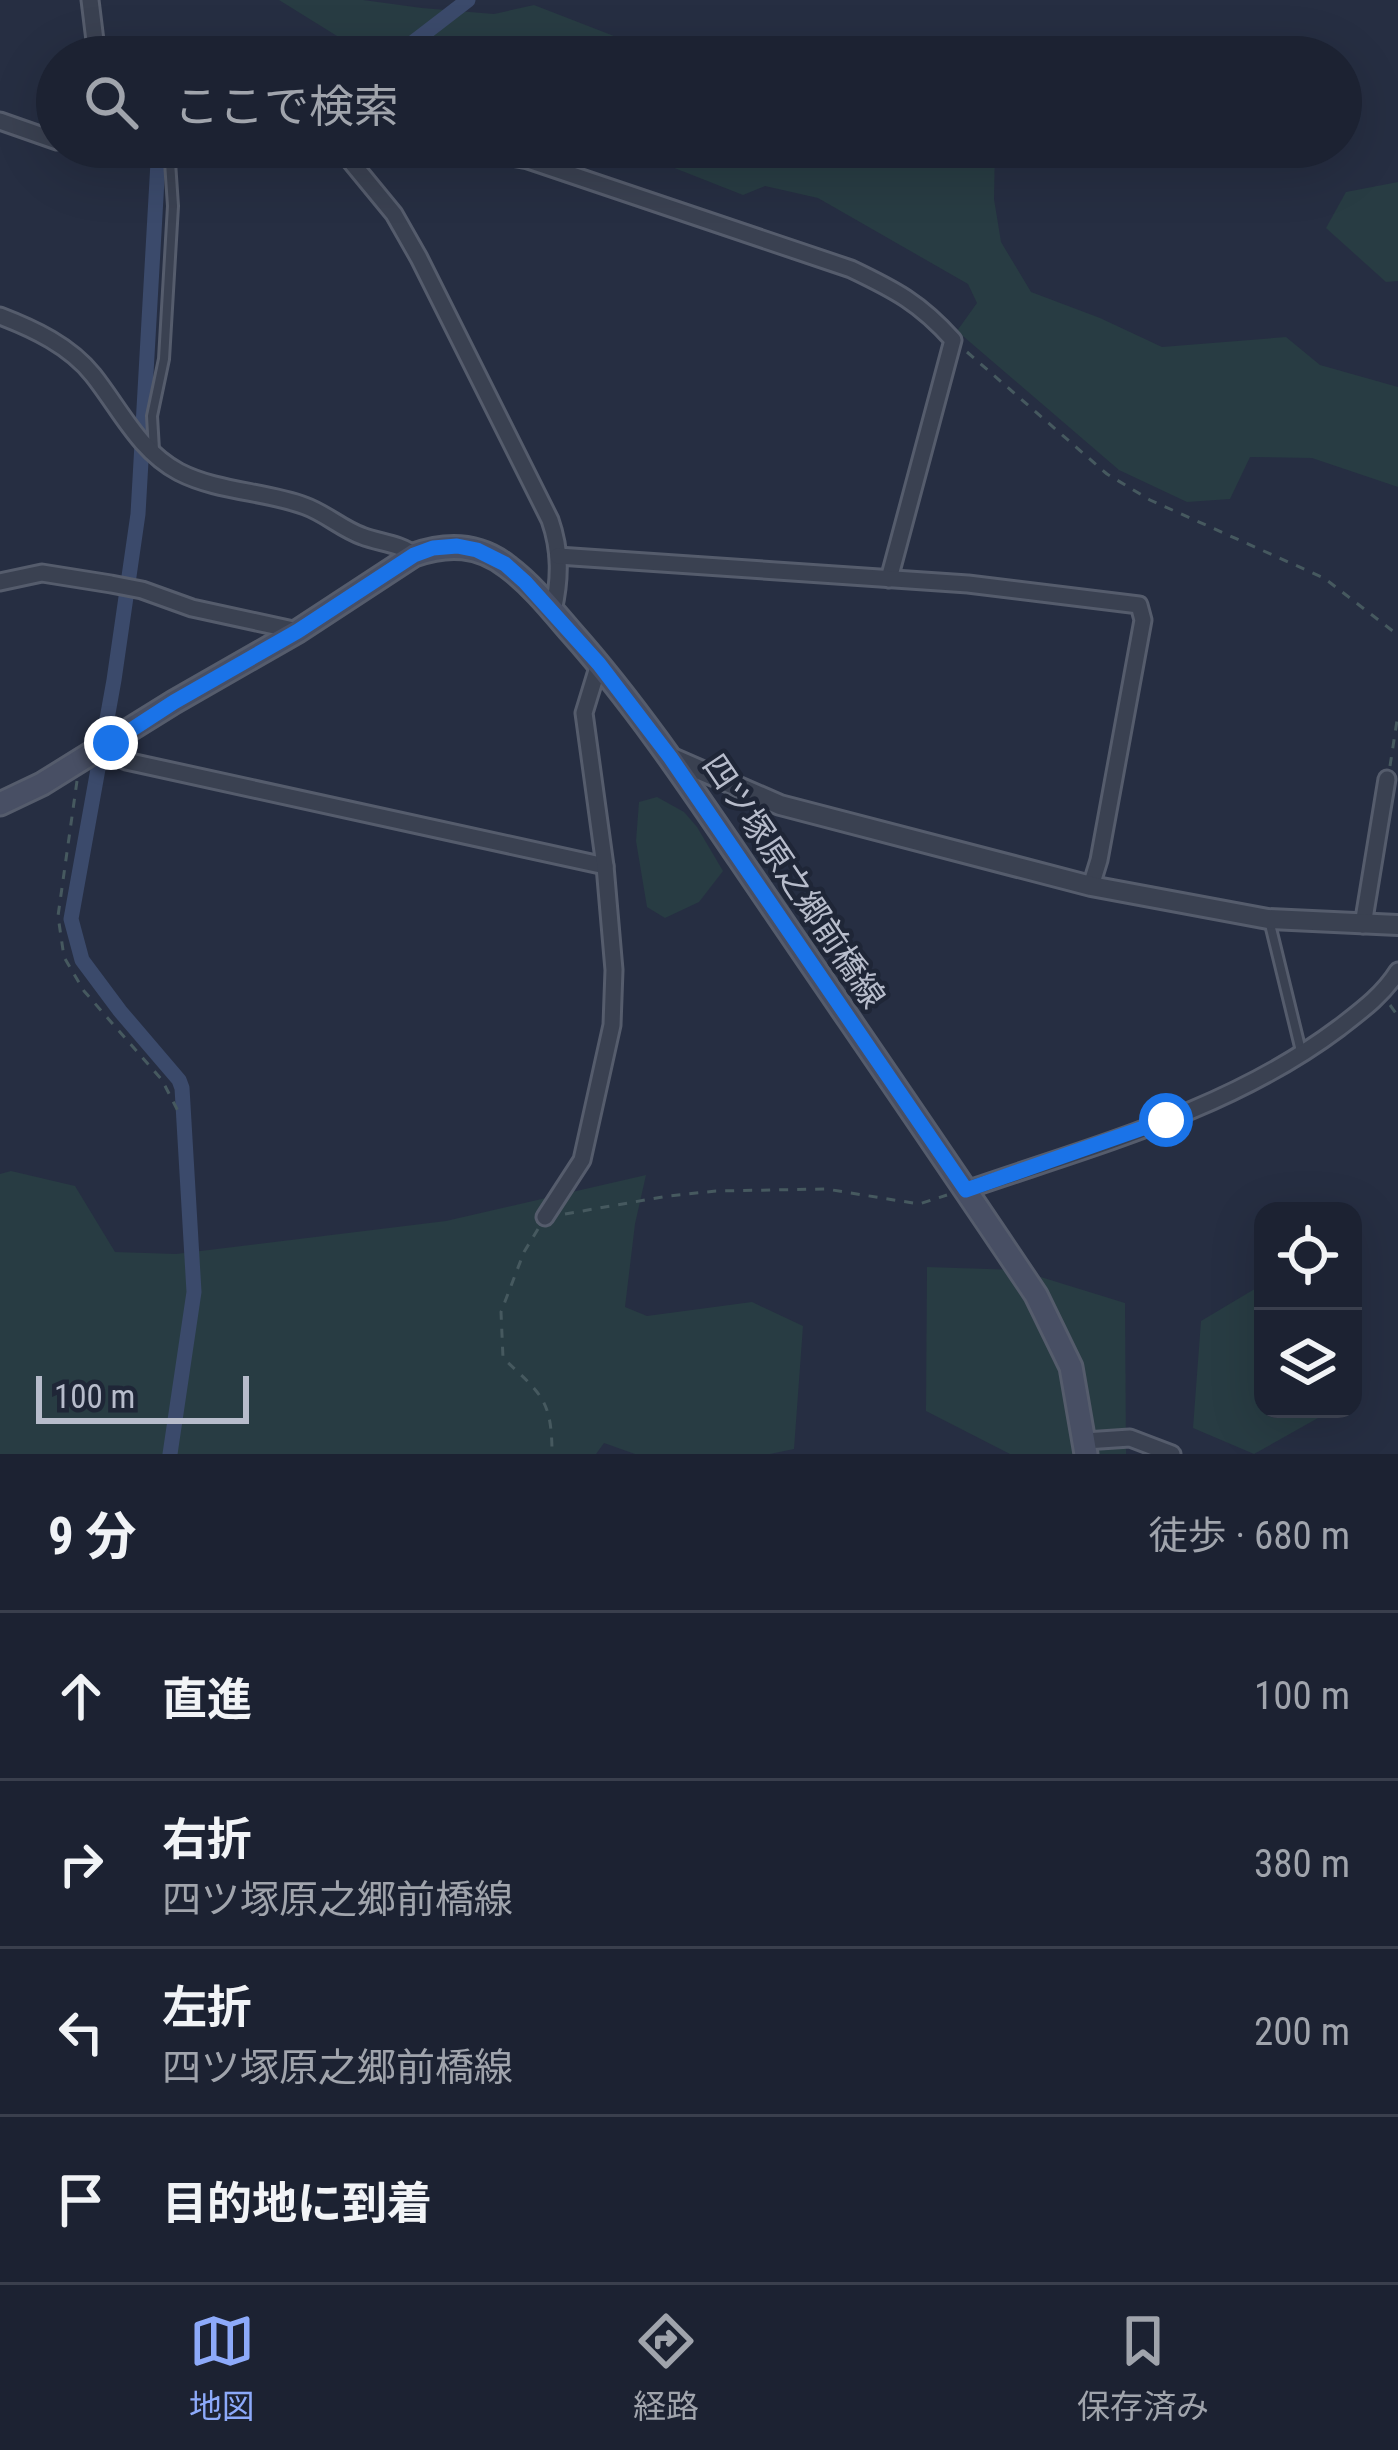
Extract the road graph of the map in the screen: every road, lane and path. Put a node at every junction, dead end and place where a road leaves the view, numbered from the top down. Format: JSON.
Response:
{"nodes":[{"id":1,"x":90,"y":0,"type":"edge"},
{"id":2,"x":94,"y":36,"type":"edge"},
{"id":3,"x":0,"y":121,"type":"edge"},
{"id":4,"x":36,"y":134,"type":"edge"},
{"id":5,"x":170,"y":168,"type":"edge"},
{"id":6,"x":356,"y":168,"type":"edge"},
{"id":7,"x":553,"y":168,"type":"edge"},
{"id":8,"x":0,"y":316,"type":"edge"},
{"id":9,"x":953,"y":340,"type":"junction"},
{"id":10,"x":154,"y":453,"type":"junction"},
{"id":11,"x":414,"y":555,"type":"junction"},
{"id":12,"x":558,"y":556,"type":"junction"},
{"id":13,"x":889,"y":579,"type":"junction"},
{"id":14,"x":0,"y":582,"type":"edge"},
{"id":15,"x":553,"y":611,"type":"junction"},
{"id":16,"x":298,"y":631,"type":"junction"},
{"id":17,"x":1398,"y":634,"type":"edge"},
{"id":18,"x":599,"y":664,"type":"junction"},
{"id":19,"x":1398,"y":715,"type":"edge"},
{"id":20,"x":97,"y":751,"type":"junction"},
{"id":21,"x":670,"y":757,"type":"junction"},
{"id":22,"x":1387,"y":779,"type":"joint"},
{"id":23,"x":0,"y":804,"type":"edge"},
{"id":24,"x":605,"y":866,"type":"junction"},
{"id":25,"x":1091,"y":886,"type":"junction"},
{"id":26,"x":1268,"y":919,"type":"junction"},
{"id":27,"x":1363,"y":925,"type":"junction"},
{"id":28,"x":1398,"y":925,"type":"edge"},
{"id":29,"x":1398,"y":971,"type":"edge"},
{"id":30,"x":1302,"y":1054,"type":"junction"},
{"id":31,"x":178,"y":1111,"type":"dead end"},
{"id":32,"x":966,"y":1190,"type":"junction"},
{"id":33,"x":545,"y":1217,"type":"junction"},
{"id":34,"x":1085,"y":1448,"type":"edge"},
{"id":35,"x":552,"y":1454,"type":"edge"},
{"id":36,"x":1172,"y":1454,"type":"edge"}],
"edges":[{"from":1,"to":2,"type":"street"},
{"from":3,"to":4,"type":"street"},
{"from":5,"to":10,"type":"lane"},
{"from":6,"to":12,"type":"street"},
{"from":7,"to":9,"type":"street"},
{"from":8,"to":10,"type":"street"},
{"from":9,"to":13,"type":"street"},
{"from":9,"to":17,"type":"path"},
{"from":10,"to":11,"type":"street"},
{"from":11,"to":15,"type":"main road","name":"四ツ塚原之郷前橋線"},
{"from":11,"to":16,"type":"main road","name":"四ツ塚原之郷前橋線"},
{"from":12,"to":13,"type":"street"},
{"from":12,"to":15,"type":"street"},
{"from":13,"to":25,"type":"street"},
{"from":14,"to":16,"type":"street"},
{"from":15,"to":18,"type":"main road","name":"四ツ塚原之郷前橋線"},
{"from":16,"to":20,"type":"main road","name":"四ツ塚原之郷前橋線"},
{"from":18,"to":21,"type":"main road","name":"四ツ塚原之郷前橋線"},
{"from":18,"to":24,"type":"street"},
{"from":19,"to":22,"type":"path"},
{"from":20,"to":23,"type":"main road","name":"四ツ塚原之郷前橋線"},
{"from":20,"to":24,"type":"street"},
{"from":20,"to":31,"type":"path"},
{"from":21,"to":25,"type":"street"},
{"from":21,"to":32,"type":"main road","name":"四ツ塚原之郷前橋線"},
{"from":22,"to":27,"type":"street"},
{"from":24,"to":33,"type":"street"},
{"from":25,"to":26,"type":"street"},
{"from":26,"to":27,"type":"street"},
{"from":26,"to":30,"type":"lane"},
{"from":27,"to":28,"type":"street"},
{"from":29,"to":30,"type":"street"},
{"from":30,"to":32,"type":"street"},
{"from":32,"to":33,"type":"path"},
{"from":32,"to":34,"type":"main road","name":"四ツ塚原之郷前橋線"},
{"from":33,"to":35,"type":"path"},
{"from":34,"to":36,"type":"street"}]}
